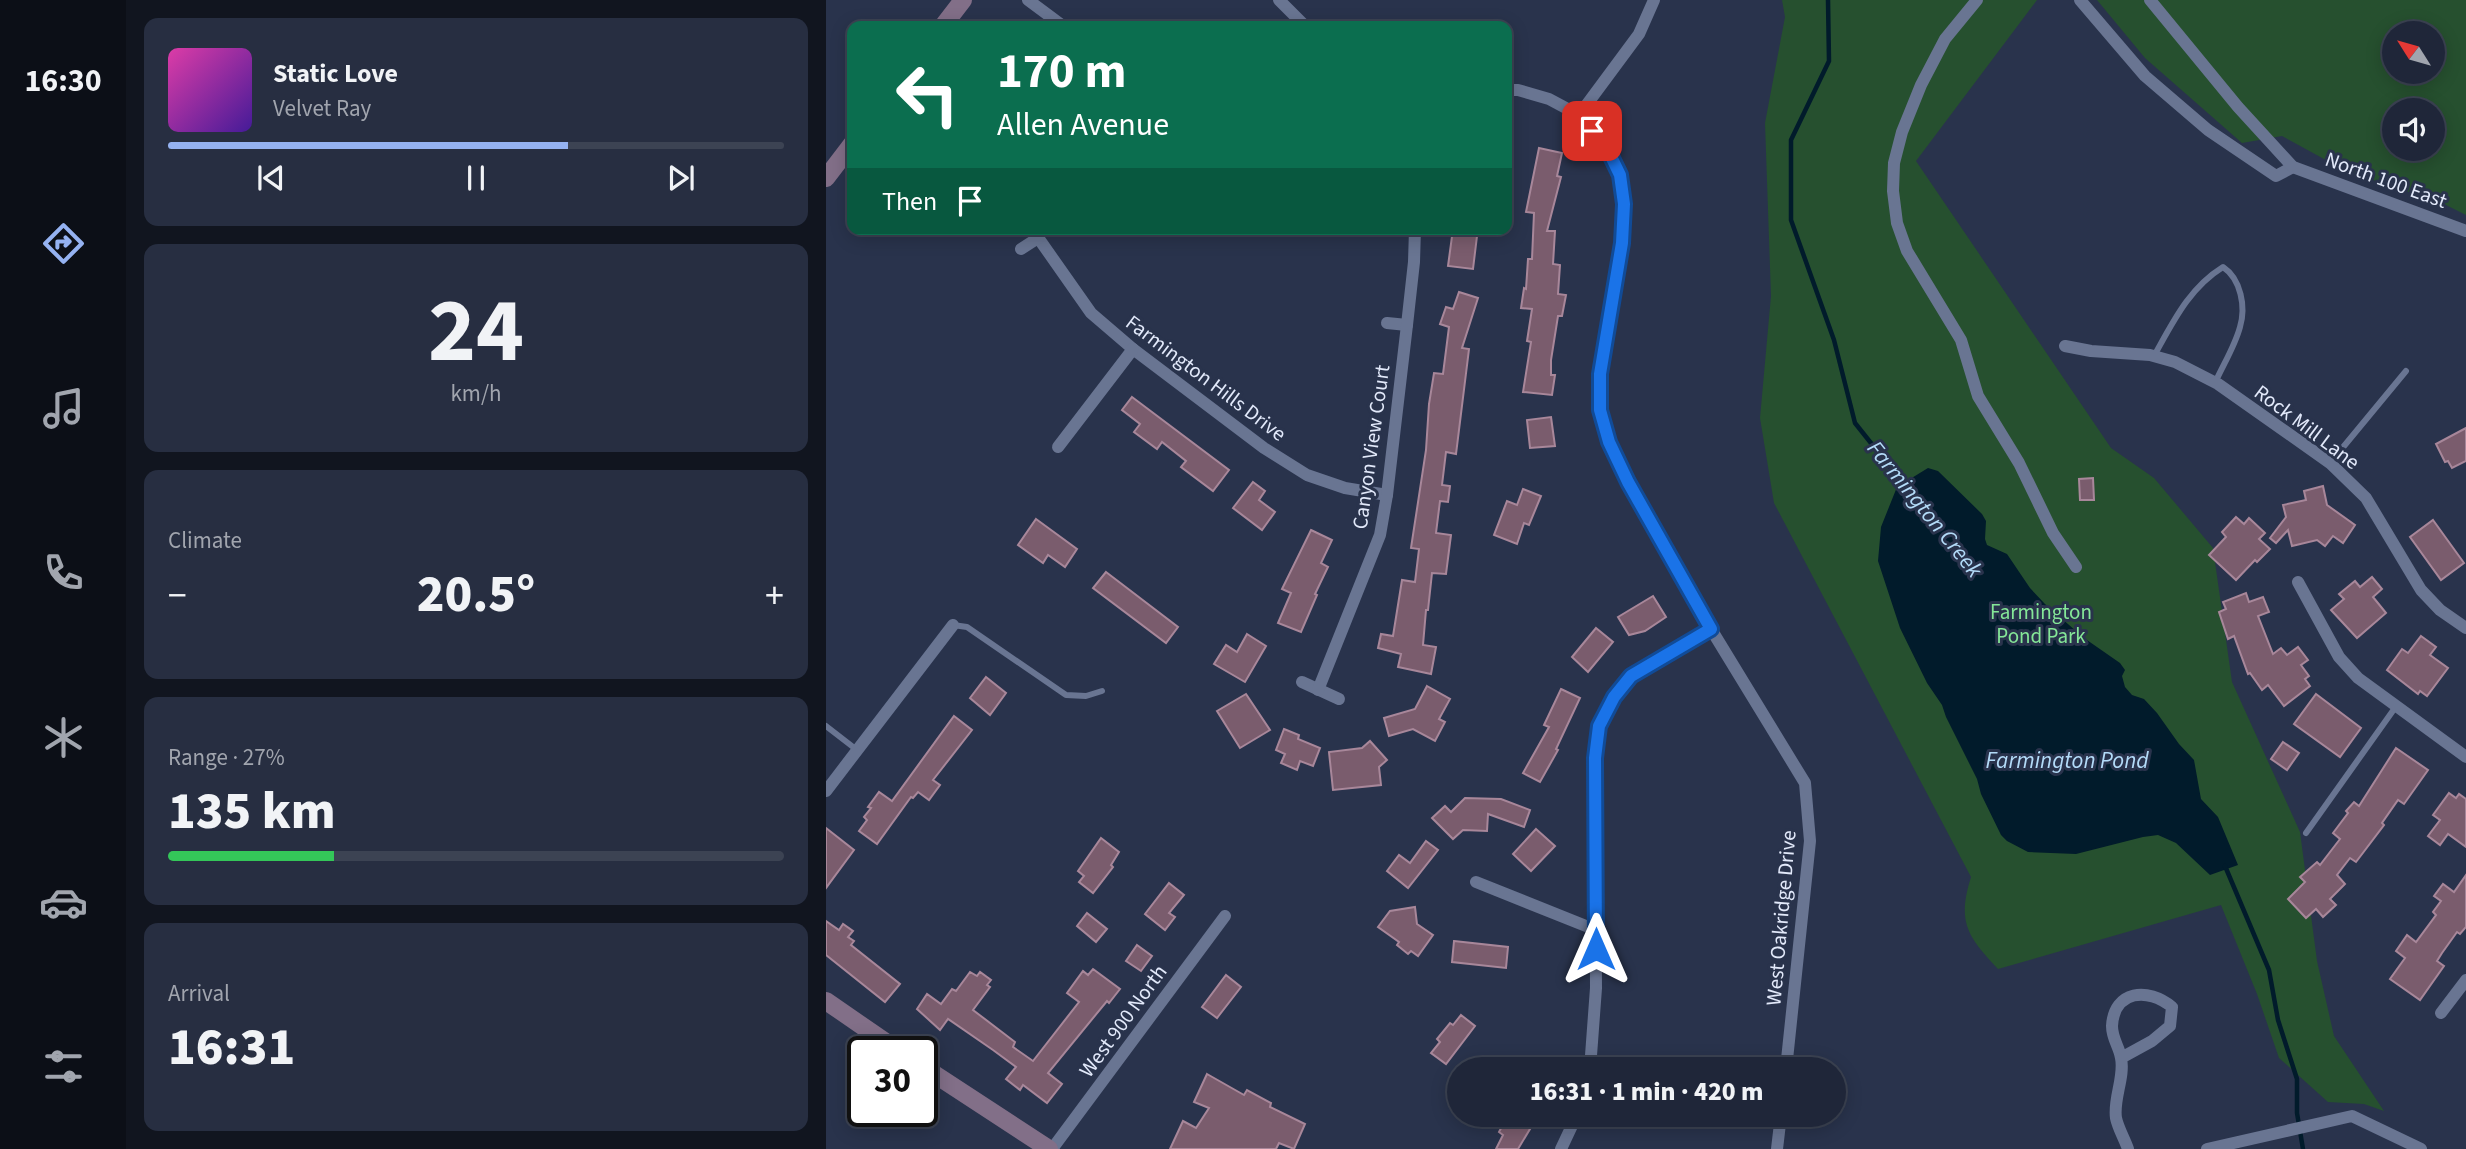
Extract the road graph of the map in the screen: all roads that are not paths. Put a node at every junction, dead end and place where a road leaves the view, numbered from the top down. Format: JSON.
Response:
{"nodes":[{"id":1,"x":963,"y":0,"type":"edge"},
{"id":2,"x":1028,"y":0,"type":"edge"},
{"id":3,"x":1279,"y":0,"type":"edge"},
{"id":4,"x":1654,"y":0,"type":"edge"},
{"id":5,"x":1977,"y":0,"type":"edge"},
{"id":6,"x":2080,"y":0,"type":"edge"},
{"id":7,"x":2150,"y":0,"type":"edge"},
{"id":8,"x":947,"y":21,"type":"edge"},
{"id":9,"x":1056,"y":21,"type":"edge"},
{"id":10,"x":1300,"y":21,"type":"edge"},
{"id":11,"x":1512,"y":90,"type":"edge"},
{"id":12,"x":1579,"y":115,"type":"junction"},
{"id":13,"x":847,"y":151,"type":"edge"},
{"id":14,"x":2293,"y":167,"type":"junction"},
{"id":15,"x":826,"y":178,"type":"edge"},
{"id":16,"x":2466,"y":231,"type":"edge"},
{"id":17,"x":1034,"y":235,"type":"edge"},
{"id":18,"x":1036,"y":235,"type":"edge"},
{"id":19,"x":1415,"y":235,"type":"edge"},
{"id":20,"x":1021,"y":249,"type":"dead end"},
{"id":21,"x":1387,"y":323,"type":"dead end"},
{"id":22,"x":1407,"y":325,"type":"junction"},
{"id":23,"x":2065,"y":346,"type":"dead end"},
{"id":24,"x":1133,"y":349,"type":"junction"},
{"id":25,"x":2154,"y":356,"type":"junction"},
{"id":26,"x":2406,"y":371,"type":"dead end"},
{"id":27,"x":2214,"y":383,"type":"junction"},
{"id":28,"x":1058,"y":447,"type":"dead end"},
{"id":29,"x":2330,"y":463,"type":"junction"},
{"id":30,"x":1387,"y":495,"type":"junction"},
{"id":31,"x":2076,"y":566,"type":"dead end"},
{"id":32,"x":2298,"y":582,"type":"dead end"},
{"id":33,"x":954,"y":625,"type":"joint"},
{"id":34,"x":2466,"y":628,"type":"edge"},
{"id":35,"x":1711,"y":629,"type":"junction"},
{"id":36,"x":1302,"y":682,"type":"dead end"},
{"id":37,"x":1318,"y":690,"type":"junction"},
{"id":38,"x":1102,"y":691,"type":"dead end"},
{"id":39,"x":1339,"y":699,"type":"dead end"},
{"id":40,"x":2397,"y":705,"type":"junction"},
{"id":41,"x":826,"y":726,"type":"edge"},
{"id":42,"x":857,"y":750,"type":"junction"},
{"id":43,"x":2466,"y":757,"type":"edge"},
{"id":44,"x":826,"y":791,"type":"edge"},
{"id":45,"x":2306,"y":833,"type":"dead end"},
{"id":46,"x":1476,"y":882,"type":"dead end"},
{"id":47,"x":1225,"y":916,"type":"dead end"},
{"id":48,"x":1596,"y":930,"type":"junction"},
{"id":49,"x":2466,"y":980,"type":"edge"},
{"id":50,"x":826,"y":1001,"type":"edge"},
{"id":51,"x":2441,"y":1013,"type":"dead end"},
{"id":52,"x":877,"y":1036,"type":"edge"},
{"id":53,"x":1591,"y":1057,"type":"edge"},
{"id":54,"x":1787,"y":1057,"type":"edge"},
{"id":55,"x":2121,"y":1058,"type":"junction"},
{"id":56,"x":938,"y":1076,"type":"edge"},
{"id":57,"x":1572,"y":1127,"type":"edge"},
{"id":58,"x":1780,"y":1127,"type":"edge"},
{"id":59,"x":1051,"y":1149,"type":"edge"},
{"id":60,"x":1562,"y":1149,"type":"edge"},
{"id":61,"x":1777,"y":1149,"type":"edge"},
{"id":62,"x":2129,"y":1149,"type":"edge"},
{"id":63,"x":2207,"y":1149,"type":"edge"},
{"id":64,"x":2421,"y":1149,"type":"edge"}],
"edges":[{"from":1,"to":8,"type":"street"},
{"from":2,"to":9,"type":"street"},
{"from":3,"to":10,"type":"street"},
{"from":4,"to":12,"type":"street"},
{"from":5,"to":31,"type":"street"},
{"from":6,"to":14,"type":"street"},
{"from":7,"to":14,"type":"street"},
{"from":11,"to":12,"type":"street"},
{"from":12,"to":35,"type":"street","name":"West Oakridge Drive"},
{"from":13,"to":15,"type":"street"},
{"from":14,"to":16,"type":"street","name":"North 100 East"},
{"from":17,"to":20,"type":"street","name":"Farmington Hills Drive"},
{"from":18,"to":24,"type":"street","name":"Farmington Hills Drive"},
{"from":19,"to":22,"type":"street","name":"Canyon View Court"},
{"from":21,"to":22,"type":"street"},
{"from":22,"to":30,"type":"street","name":"Canyon View Court"},
{"from":23,"to":25,"type":"street","name":"Rock Mill Lane"},
{"from":24,"to":28,"type":"street"},
{"from":24,"to":30,"type":"street","name":"Farmington Hills Drive"},
{"from":25,"to":27,"type":"street","name":"Rock Mill Lane"},
{"from":25,"to":27,"type":"lane"},
{"from":26,"to":29,"type":"lane"},
{"from":27,"to":29,"type":"street","name":"Rock Mill Lane"},
{"from":29,"to":34,"type":"street","name":"Rock Mill Lane"},
{"from":30,"to":37,"type":"street","name":"Canyon View Court"},
{"from":32,"to":40,"type":"street"},
{"from":33,"to":38,"type":"lane"},
{"from":33,"to":42,"type":"street"},
{"from":35,"to":48,"type":"street"},
{"from":35,"to":54,"type":"street","name":"West Oakridge Drive"},
{"from":36,"to":37,"type":"street"},
{"from":37,"to":39,"type":"street"},
{"from":40,"to":43,"type":"street"},
{"from":40,"to":45,"type":"lane"},
{"from":41,"to":42,"type":"lane"},
{"from":42,"to":44,"type":"street"},
{"from":46,"to":48,"type":"street"},
{"from":47,"to":59,"type":"street","name":"West 900 North"},
{"from":48,"to":53,"type":"street"},
{"from":49,"to":51,"type":"street"},
{"from":50,"to":52,"type":"street"},
{"from":55,"to":55,"type":"street"},
{"from":55,"to":62,"type":"street"},
{"from":56,"to":59,"type":"street"},
{"from":57,"to":60,"type":"street"},
{"from":58,"to":61,"type":"street"},
{"from":63,"to":64,"type":"street"}]}
